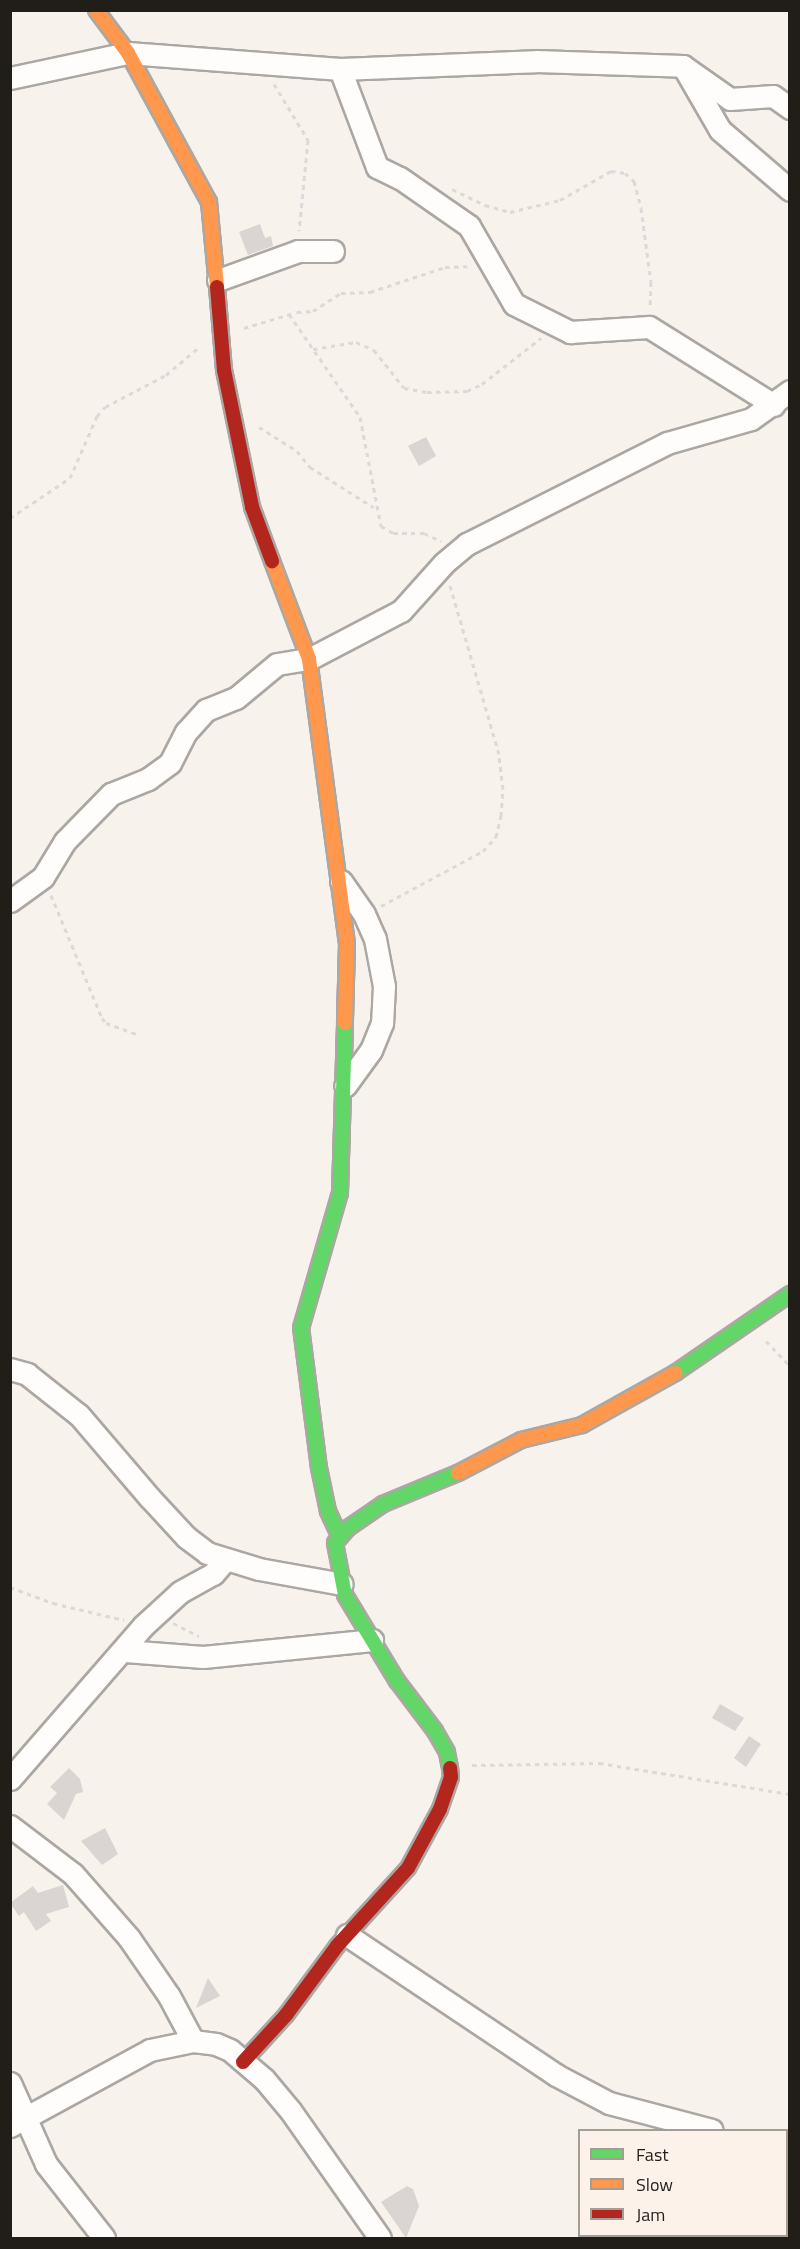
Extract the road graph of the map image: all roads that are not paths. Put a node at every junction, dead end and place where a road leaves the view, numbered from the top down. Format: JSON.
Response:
{"nodes":[{"id":1,"x":96,"y":10,"type":"edge"},
{"id":2,"x":128,"y":53,"type":"junction"},
{"id":3,"x":682,"y":66,"type":"junction"},
{"id":4,"x":340,"y":69,"type":"junction"},
{"id":5,"x":10,"y":78,"type":"edge"},
{"id":6,"x":789,"y":108,"type":"edge"},
{"id":7,"x":789,"y":190,"type":"edge"},
{"id":8,"x":333,"y":251,"type":"dead end"},
{"id":9,"x":218,"y":280,"type":"junction"},
{"id":10,"x":789,"y":391,"type":"edge"},
{"id":11,"x":774,"y":405,"type":"junction"},
{"id":12,"x":309,"y":659,"type":"junction"},
{"id":13,"x":340,"y":880,"type":"junction"},
{"id":14,"x":10,"y":901,"type":"edge"},
{"id":15,"x":345,"y":1086,"type":"junction"},
{"id":16,"x":789,"y":1294,"type":"edge"},
{"id":17,"x":10,"y":1370,"type":"edge"},
{"id":18,"x":340,"y":1537,"type":"junction"},
{"id":19,"x":225,"y":1560,"type":"junction"},
{"id":20,"x":342,"y":1584,"type":"junction"},
{"id":21,"x":372,"y":1640,"type":"junction"},
{"id":22,"x":125,"y":1651,"type":"junction"},
{"id":23,"x":10,"y":1779,"type":"edge"},
{"id":24,"x":10,"y":1826,"type":"edge"},
{"id":25,"x":347,"y":1935,"type":"junction"},
{"id":26,"x":192,"y":2041,"type":"junction"},
{"id":27,"x":243,"y":2062,"type":"junction"},
{"id":28,"x":10,"y":2083,"type":"edge"},
{"id":29,"x":19,"y":2122,"type":"edge"},
{"id":30,"x":708,"y":2129,"type":"edge"},
{"id":31,"x":104,"y":2238,"type":"edge"},
{"id":32,"x":380,"y":2238,"type":"edge"}],
"edges":[{"from":1,"to":2,"type":"street"},
{"from":2,"to":4,"type":"street"},
{"from":2,"to":5,"type":"street"},
{"from":2,"to":9,"type":"street"},
{"from":3,"to":4,"type":"street"},
{"from":3,"to":6,"type":"street"},
{"from":3,"to":7,"type":"street"},
{"from":4,"to":11,"type":"street"},
{"from":8,"to":9,"type":"street"},
{"from":9,"to":12,"type":"street"},
{"from":10,"to":11,"type":"street"},
{"from":11,"to":12,"type":"street"},
{"from":12,"to":13,"type":"street"},
{"from":12,"to":14,"type":"street"},
{"from":13,"to":15,"type":"street"},
{"from":13,"to":15,"type":"street"},
{"from":15,"to":18,"type":"street"},
{"from":16,"to":18,"type":"street"},
{"from":17,"to":19,"type":"street"},
{"from":18,"to":20,"type":"street"},
{"from":19,"to":20,"type":"street"},
{"from":19,"to":22,"type":"street"},
{"from":20,"to":21,"type":"street"},
{"from":21,"to":22,"type":"street"},
{"from":21,"to":25,"type":"street"},
{"from":22,"to":23,"type":"street"},
{"from":24,"to":26,"type":"street"},
{"from":25,"to":27,"type":"street"},
{"from":25,"to":30,"type":"street"},
{"from":26,"to":27,"type":"street"},
{"from":26,"to":29,"type":"street"},
{"from":27,"to":32,"type":"street"},
{"from":28,"to":29,"type":"street"},
{"from":29,"to":31,"type":"street"}]}
